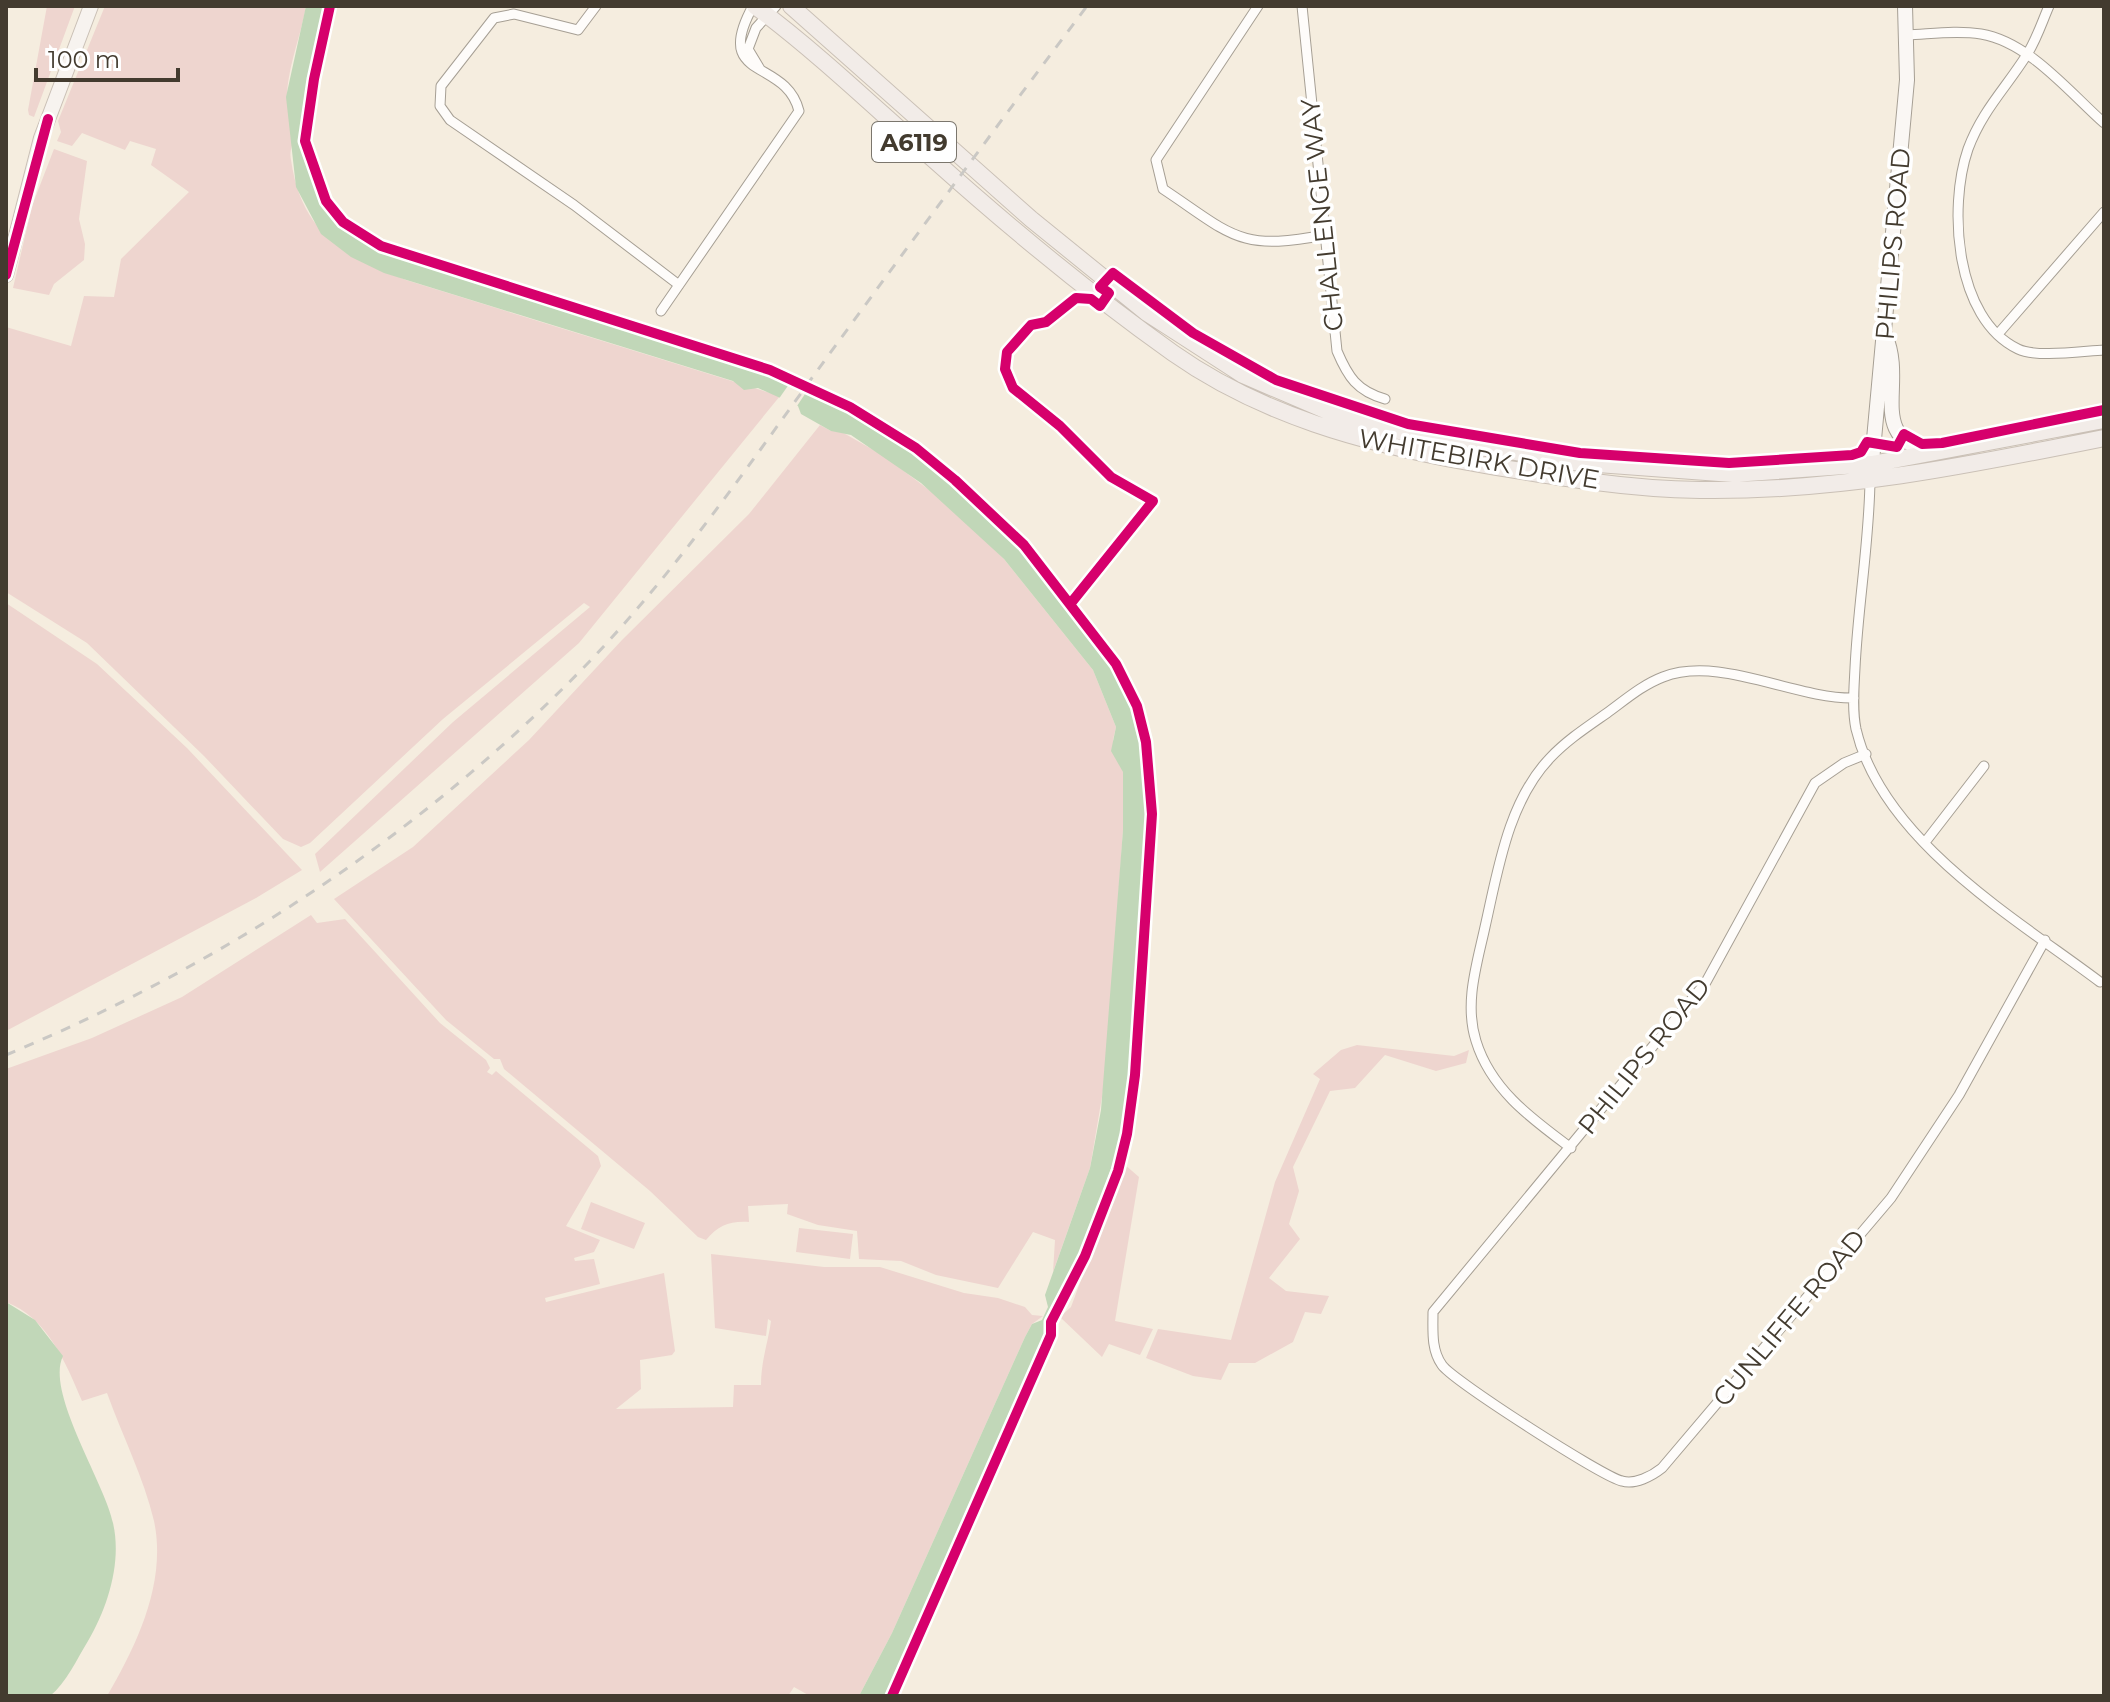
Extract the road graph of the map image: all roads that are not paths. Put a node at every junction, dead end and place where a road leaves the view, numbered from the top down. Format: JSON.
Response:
{"nodes":[{"id":1,"x":91,"y":6,"type":"edge"},
{"id":2,"x":596,"y":6,"type":"edge"},
{"id":3,"x":791,"y":6,"type":"edge"},
{"id":4,"x":1258,"y":6,"type":"edge"},
{"id":5,"x":1302,"y":6,"type":"edge"},
{"id":6,"x":1905,"y":6,"type":"edge"},
{"id":7,"x":2049,"y":6,"type":"edge"},
{"id":8,"x":763,"y":8,"type":"edge"},
{"id":9,"x":1907,"y":35,"type":"junction"},
{"id":10,"x":2027,"y":55,"type":"junction"},
{"id":11,"x":762,"y":72,"type":"junction"},
{"id":12,"x":2104,"y":123,"type":"edge"},
{"id":13,"x":2104,"y":212,"type":"edge"},
{"id":14,"x":1324,"y":235,"type":"junction"},
{"id":15,"x":6,"y":275,"type":"edge"},
{"id":16,"x":679,"y":285,"type":"junction"},
{"id":17,"x":661,"y":311,"type":"dead end"},
{"id":18,"x":1998,"y":334,"type":"junction"},
{"id":19,"x":1885,"y":335,"type":"junction"},
{"id":20,"x":2104,"y":350,"type":"edge"},
{"id":21,"x":1385,"y":399,"type":"dead end"},
{"id":22,"x":2104,"y":420,"type":"edge"},
{"id":23,"x":2104,"y":438,"type":"edge"},
{"id":24,"x":1934,"y":452,"type":"junction"},
{"id":25,"x":1871,"y":472,"type":"junction"},
{"id":26,"x":1854,"y":698,"type":"junction"},
{"id":27,"x":1866,"y":754,"type":"junction"},
{"id":28,"x":1984,"y":766,"type":"dead end"},
{"id":29,"x":1926,"y":841,"type":"junction"},
{"id":30,"x":2045,"y":940,"type":"junction"},
{"id":31,"x":2100,"y":982,"type":"dead end"},
{"id":32,"x":1571,"y":1148,"type":"junction"},
{"id":33,"x":1439,"y":1362,"type":"joint"}],
"edges":[{"from":1,"to":15,"type":"main road"},
{"from":2,"to":16,"type":"street"},
{"from":3,"to":25,"type":"highway","name":"WHITEBIRK DRIVE","number":"A6119"},
{"from":4,"to":14,"type":"street"},
{"from":5,"to":14,"type":"street","name":"CHALLENGE WAY"},
{"from":6,"to":9,"type":"street","name":"PHILIPS ROAD"},
{"from":7,"to":10,"type":"street"},
{"from":8,"to":11,"type":"street"},
{"from":8,"to":11,"type":"street"},
{"from":8,"to":25,"type":"highway","name":"WHITEBIRK DRIVE","number":"A6119"},
{"from":9,"to":10,"type":"street"},
{"from":9,"to":19,"type":"street","name":"PHILIPS ROAD"},
{"from":10,"to":12,"type":"street"},
{"from":10,"to":18,"type":"street"},
{"from":11,"to":16,"type":"street"},
{"from":13,"to":18,"type":"street"},
{"from":14,"to":21,"type":"street","name":"CHALLENGE WAY"},
{"from":16,"to":17,"type":"street"},
{"from":18,"to":20,"type":"street"},
{"from":19,"to":24,"type":"street"},
{"from":19,"to":25,"type":"street","name":"PHILIPS ROAD"},
{"from":22,"to":24,"type":"highway","name":"WHITEBIRK DRIVE","number":"A6119"},
{"from":23,"to":25,"type":"highway","name":"WHITEBIRK DRIVE","number":"A6119"},
{"from":24,"to":25,"type":"highway","name":"WHITEBIRK DRIVE","number":"A6119"},
{"from":25,"to":26,"type":"street"},
{"from":26,"to":27,"type":"street"},
{"from":26,"to":32,"type":"street"},
{"from":27,"to":29,"type":"street"},
{"from":27,"to":32,"type":"street","name":"PHILIPS ROAD"},
{"from":28,"to":29,"type":"street"},
{"from":29,"to":30,"type":"street"},
{"from":30,"to":31,"type":"street"},
{"from":30,"to":33,"type":"street","name":"CUNLIFFE ROAD"},
{"from":32,"to":33,"type":"street","name":"PHILIPS ROAD"}]}
